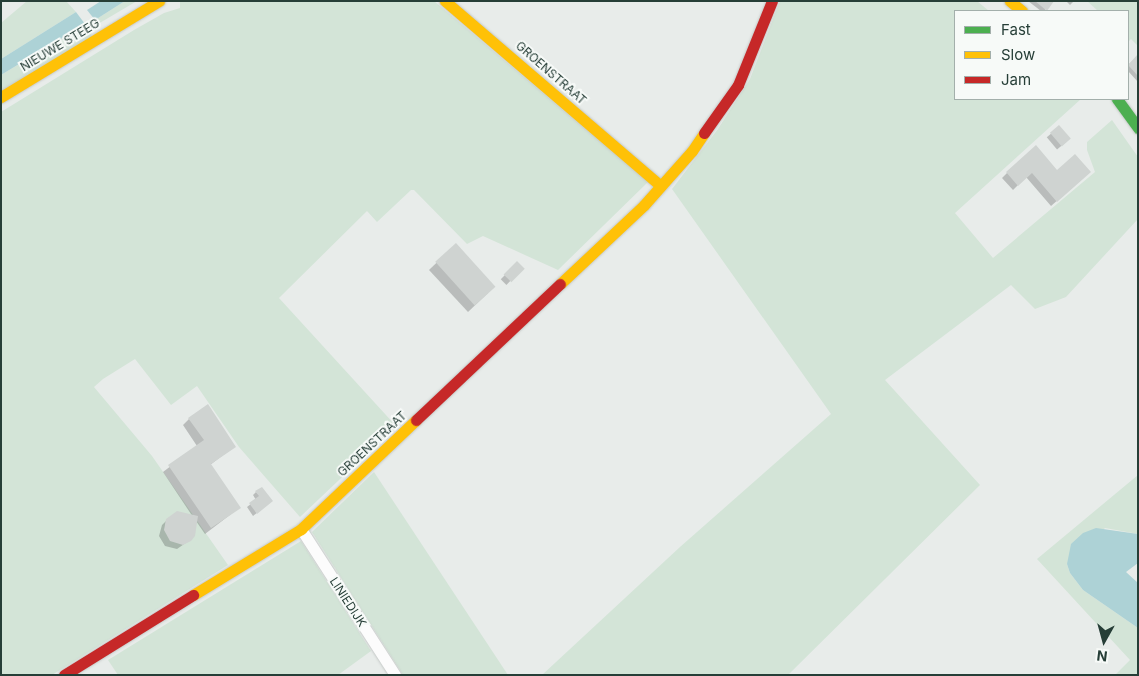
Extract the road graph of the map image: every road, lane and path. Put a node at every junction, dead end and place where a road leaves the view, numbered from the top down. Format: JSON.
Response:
{"nodes":[{"id":1,"x":159,"y":1,"type":"edge"},
{"id":2,"x":446,"y":1,"type":"edge"},
{"id":3,"x":772,"y":1,"type":"edge"},
{"id":4,"x":1010,"y":1,"type":"edge"},
{"id":5,"x":1021,"y":10,"type":"edge"},
{"id":6,"x":1,"y":97,"type":"edge"},
{"id":7,"x":1118,"y":100,"type":"edge"},
{"id":8,"x":1138,"y":128,"type":"edge"},
{"id":9,"x":661,"y":186,"type":"junction"},
{"id":10,"x":301,"y":530,"type":"junction"},
{"id":11,"x":64,"y":675,"type":"edge"},
{"id":12,"x":395,"y":675,"type":"edge"}],
"edges":[{"from":1,"to":6,"type":"street","name":"NIEUWE STEEG"},
{"from":2,"to":9,"type":"street","name":"GROENSTRAAT"},
{"from":3,"to":9,"type":"street","name":"GROENSTRAAT"},
{"from":4,"to":5,"type":"street"},
{"from":7,"to":8,"type":"street"},
{"from":9,"to":10,"type":"street","name":"GROENSTRAAT"},
{"from":10,"to":11,"type":"street","name":"GROENSTRAAT"},
{"from":10,"to":12,"type":"street","name":"LINIEDIJK"}]}
